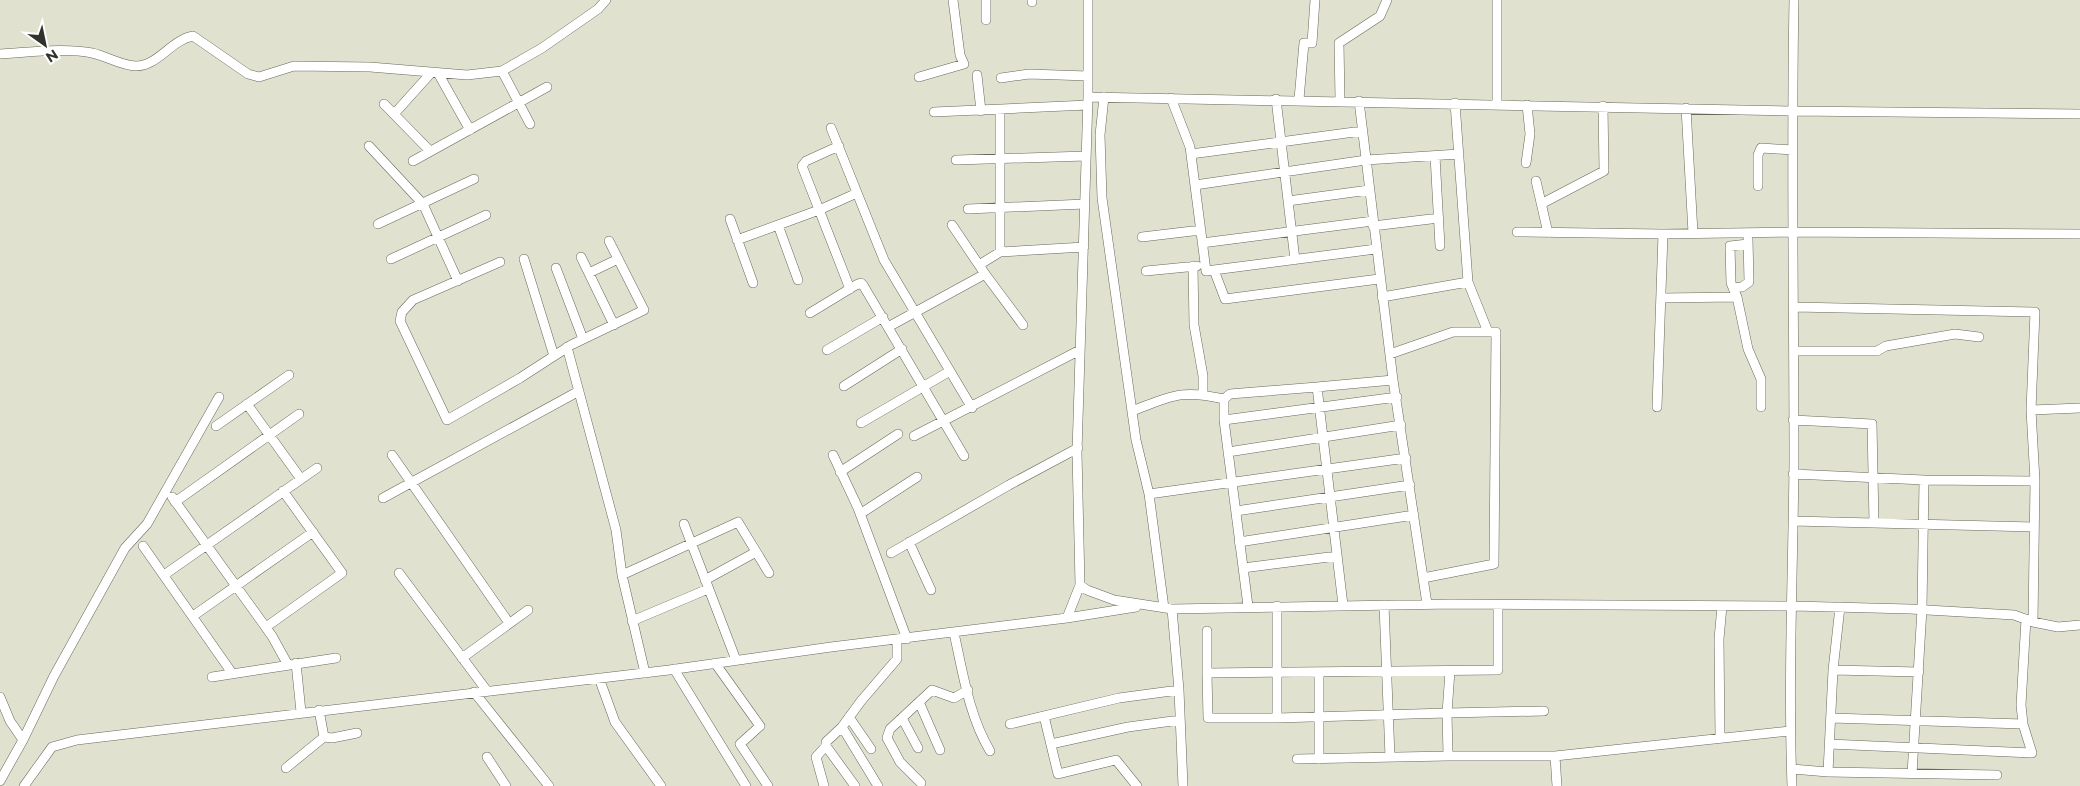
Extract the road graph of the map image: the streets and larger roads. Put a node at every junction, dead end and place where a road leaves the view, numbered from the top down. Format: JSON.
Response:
{"nodes":[{"id":1,"x":606,"y":0,"type":"edge"},
{"id":2,"x":953,"y":0,"type":"edge"},
{"id":3,"x":986,"y":0,"type":"edge"},
{"id":4,"x":1088,"y":0,"type":"edge"},
{"id":5,"x":1314,"y":0,"type":"edge"},
{"id":6,"x":1387,"y":0,"type":"edge"},
{"id":7,"x":1497,"y":0,"type":"edge"},
{"id":8,"x":1794,"y":0,"type":"edge"},
{"id":9,"x":986,"y":20,"type":"dead end"},
{"id":10,"x":0,"y":54,"type":"edge"},
{"id":11,"x":502,"y":72,"type":"junction"},
{"id":12,"x":434,"y":73,"type":"junction"},
{"id":13,"x":977,"y":75,"type":"dead end"},
{"id":14,"x":1088,"y":76,"type":"junction"},
{"id":15,"x":919,"y":77,"type":"dead end"},
{"id":16,"x":1001,"y":78,"type":"dead end"},
{"id":17,"x":547,"y":87,"type":"dead end"},
{"id":18,"x":1104,"y":97,"type":"junction"},
{"id":19,"x":1171,"y":98,"type":"junction"},
{"id":20,"x":1276,"y":99,"type":"junction"},
{"id":21,"x":1299,"y":99,"type":"junction"},
{"id":22,"x":1340,"y":100,"type":"junction"},
{"id":23,"x":1088,"y":101,"type":"junction"},
{"id":24,"x":1359,"y":101,"type":"junction"},
{"id":25,"x":519,"y":103,"type":"junction"},
{"id":26,"x":1455,"y":103,"type":"junction"},
{"id":27,"x":384,"y":104,"type":"dead end"},
{"id":28,"x":1497,"y":104,"type":"junction"},
{"id":29,"x":1526,"y":105,"type":"junction"},
{"id":30,"x":1603,"y":106,"type":"junction"},
{"id":31,"x":1686,"y":108,"type":"junction"},
{"id":32,"x":1000,"y":110,"type":"junction"},
{"id":33,"x":981,"y":111,"type":"junction"},
{"id":34,"x":1792,"y":111,"type":"junction"},
{"id":35,"x":934,"y":112,"type":"dead end"},
{"id":36,"x":395,"y":113,"type":"junction"},
{"id":37,"x":2080,"y":114,"type":"edge"},
{"id":38,"x":530,"y":124,"type":"dead end"},
{"id":39,"x":831,"y":128,"type":"dead end"},
{"id":40,"x":470,"y":130,"type":"junction"},
{"id":41,"x":1362,"y":131,"type":"junction"},
{"id":42,"x":1281,"y":141,"type":"junction"},
{"id":43,"x":369,"y":146,"type":"dead end"},
{"id":44,"x":839,"y":146,"type":"junction"},
{"id":45,"x":1792,"y":150,"type":"junction"},
{"id":46,"x":430,"y":151,"type":"junction"},
{"id":47,"x":1191,"y":154,"type":"junction"},
{"id":48,"x":1459,"y":154,"type":"junction"},
{"id":49,"x":1086,"y":156,"type":"junction"},
{"id":50,"x":1435,"y":156,"type":"junction"},
{"id":51,"x":1000,"y":158,"type":"junction"},
{"id":52,"x":956,"y":160,"type":"dead end"},
{"id":53,"x":1366,"y":160,"type":"junction"},
{"id":54,"x":413,"y":161,"type":"dead end"},
{"id":55,"x":1526,"y":163,"type":"dead end"},
{"id":56,"x":1285,"y":171,"type":"junction"},
{"id":57,"x":474,"y":179,"type":"dead end"},
{"id":58,"x":1536,"y":181,"type":"dead end"},
{"id":59,"x":1195,"y":185,"type":"junction"},
{"id":60,"x":1758,"y":186,"type":"dead end"},
{"id":61,"x":1369,"y":190,"type":"junction"},
{"id":62,"x":858,"y":193,"type":"junction"},
{"id":63,"x":1288,"y":201,"type":"junction"},
{"id":64,"x":423,"y":204,"type":"junction"},
{"id":65,"x":1085,"y":204,"type":"junction"},
{"id":66,"x":1541,"y":204,"type":"junction"},
{"id":67,"x":1000,"y":208,"type":"junction"},
{"id":68,"x":968,"y":209,"type":"dead end"},
{"id":69,"x":819,"y":210,"type":"junction"},
{"id":70,"x":486,"y":215,"type":"dead end"},
{"id":71,"x":1439,"y":218,"type":"junction"},
{"id":72,"x":730,"y":219,"type":"dead end"},
{"id":73,"x":378,"y":224,"type":"dead end"},
{"id":74,"x":1373,"y":224,"type":"junction"},
{"id":75,"x":778,"y":225,"type":"junction"},
{"id":76,"x":952,"y":225,"type":"dead end"},
{"id":77,"x":1200,"y":230,"type":"junction"},
{"id":78,"x":1292,"y":231,"type":"junction"},
{"id":79,"x":1517,"y":232,"type":"dead end"},
{"id":80,"x":1747,"y":232,"type":"junction"},
{"id":81,"x":1794,"y":232,"type":"junction"},
{"id":82,"x":1548,"y":233,"type":"junction"},
{"id":83,"x":1693,"y":233,"type":"junction"},
{"id":84,"x":1663,"y":234,"type":"junction"},
{"id":85,"x":2080,"y":234,"type":"edge"},
{"id":86,"x":1142,"y":237,"type":"dead end"},
{"id":87,"x":438,"y":238,"type":"junction"},
{"id":88,"x":737,"y":240,"type":"junction"},
{"id":89,"x":609,"y":241,"type":"dead end"},
{"id":90,"x":1202,"y":243,"type":"junction"},
{"id":91,"x":1748,"y":244,"type":"junction"},
{"id":92,"x":1440,"y":246,"type":"dead end"},
{"id":93,"x":1084,"y":247,"type":"junction"},
{"id":94,"x":1376,"y":249,"type":"junction"},
{"id":95,"x":1000,"y":252,"type":"junction"},
{"id":96,"x":582,"y":257,"type":"dead end"},
{"id":97,"x":391,"y":259,"type":"dead end"},
{"id":98,"x":524,"y":259,"type":"dead end"},
{"id":99,"x":618,"y":260,"type":"junction"},
{"id":100,"x":1295,"y":260,"type":"junction"},
{"id":101,"x":500,"y":262,"type":"dead end"},
{"id":102,"x":979,"y":265,"type":"junction"},
{"id":103,"x":1205,"y":265,"type":"junction"},
{"id":104,"x":1192,"y":266,"type":"junction"},
{"id":105,"x":556,"y":268,"type":"dead end"},
{"id":106,"x":1214,"y":270,"type":"junction"},
{"id":107,"x":1146,"y":271,"type":"dead end"},
{"id":108,"x":589,"y":273,"type":"junction"},
{"id":109,"x":984,"y":274,"type":"junction"},
{"id":110,"x":1379,"y":279,"type":"junction"},
{"id":111,"x":798,"y":280,"type":"dead end"},
{"id":112,"x":458,"y":281,"type":"junction"},
{"id":113,"x":753,"y":282,"type":"dead end"},
{"id":114,"x":1468,"y":282,"type":"junction"},
{"id":115,"x":850,"y":289,"type":"junction"},
{"id":116,"x":1735,"y":292,"type":"junction"},
{"id":117,"x":1382,"y":297,"type":"junction"},
{"id":118,"x":1661,"y":298,"type":"junction"},
{"id":119,"x":1794,"y":307,"type":"junction"},
{"id":120,"x":914,"y":311,"type":"junction"},
{"id":121,"x":810,"y":313,"type":"dead end"},
{"id":122,"x":883,"y":317,"type":"junction"},
{"id":123,"x":614,"y":325,"type":"junction"},
{"id":124,"x":1023,"y":325,"type":"dead end"},
{"id":125,"x":888,"y":326,"type":"junction"},
{"id":126,"x":1488,"y":332,"type":"junction"},
{"id":127,"x":1979,"y":337,"type":"dead end"},
{"id":128,"x":583,"y":339,"type":"junction"},
{"id":129,"x":567,"y":347,"type":"junction"},
{"id":130,"x":902,"y":349,"type":"junction"},
{"id":131,"x":827,"y":350,"type":"dead end"},
{"id":132,"x":1080,"y":350,"type":"junction"},
{"id":133,"x":1794,"y":351,"type":"junction"},
{"id":134,"x":1390,"y":354,"type":"junction"},
{"id":135,"x":554,"y":356,"type":"junction"},
{"id":136,"x":950,"y":371,"type":"junction"},
{"id":137,"x":289,"y":374,"type":"dead end"},
{"id":138,"x":1393,"y":380,"type":"junction"},
{"id":139,"x":844,"y":386,"type":"dead end"},
{"id":140,"x":924,"y":386,"type":"junction"},
{"id":141,"x":1317,"y":387,"type":"junction"},
{"id":142,"x":579,"y":391,"type":"junction"},
{"id":143,"x":1203,"y":394,"type":"junction"},
{"id":144,"x":1397,"y":397,"type":"junction"},
{"id":145,"x":219,"y":398,"type":"dead end"},
{"id":146,"x":1224,"y":399,"type":"junction"},
{"id":147,"x":247,"y":404,"type":"junction"},
{"id":148,"x":1320,"y":407,"type":"junction"},
{"id":149,"x":1657,"y":407,"type":"dead end"},
{"id":150,"x":1761,"y":407,"type":"dead end"},
{"id":151,"x":972,"y":408,"type":"junction"},
{"id":152,"x":2080,"y":408,"type":"edge"},
{"id":153,"x":2031,"y":410,"type":"junction"},
{"id":154,"x":1132,"y":411,"type":"junction"},
{"id":155,"x":299,"y":414,"type":"dead end"},
{"id":156,"x":1224,"y":420,"type":"junction"},
{"id":157,"x":1793,"y":420,"type":"junction"},
{"id":158,"x":945,"y":422,"type":"junction"},
{"id":159,"x":861,"y":423,"type":"dead end"},
{"id":160,"x":1401,"y":425,"type":"junction"},
{"id":161,"x":216,"y":426,"type":"dead end"},
{"id":162,"x":898,"y":434,"type":"dead end"},
{"id":163,"x":269,"y":435,"type":"junction"},
{"id":164,"x":914,"y":436,"type":"dead end"},
{"id":165,"x":1323,"y":437,"type":"junction"},
{"id":166,"x":1078,"y":448,"type":"junction"},
{"id":167,"x":1228,"y":452,"type":"junction"},
{"id":168,"x":392,"y":455,"type":"dead end"},
{"id":169,"x":833,"y":455,"type":"dead end"},
{"id":170,"x":964,"y":456,"type":"dead end"},
{"id":171,"x":1406,"y":458,"type":"junction"},
{"id":172,"x":317,"y":468,"type":"dead end"},
{"id":173,"x":1327,"y":470,"type":"junction"},
{"id":174,"x":840,"y":472,"type":"junction"},
{"id":175,"x":1794,"y":474,"type":"junction"},
{"id":176,"x":917,"y":476,"type":"dead end"},
{"id":177,"x":1873,"y":478,"type":"junction"},
{"id":178,"x":301,"y":479,"type":"junction"},
{"id":179,"x":1924,"y":480,"type":"junction"},
{"id":180,"x":2034,"y":481,"type":"junction"},
{"id":181,"x":410,"y":483,"type":"junction"},
{"id":182,"x":1232,"y":483,"type":"junction"},
{"id":183,"x":1410,"y":485,"type":"junction"},
{"id":184,"x":283,"y":491,"type":"junction"},
{"id":185,"x":1149,"y":494,"type":"junction"},
{"id":186,"x":1330,"y":497,"type":"junction"},
{"id":187,"x":383,"y":498,"type":"dead end"},
{"id":188,"x":1236,"y":511,"type":"junction"},
{"id":189,"x":860,"y":514,"type":"junction"},
{"id":190,"x":1414,"y":515,"type":"junction"},
{"id":191,"x":1794,"y":521,"type":"junction"},
{"id":192,"x":1874,"y":523,"type":"junction"},
{"id":193,"x":684,"y":524,"type":"dead end"},
{"id":194,"x":1923,"y":524,"type":"junction"},
{"id":195,"x":1334,"y":527,"type":"junction"},
{"id":196,"x":2034,"y":527,"type":"junction"},
{"id":197,"x":312,"y":532,"type":"junction"},
{"id":198,"x":909,"y":542,"type":"junction"},
{"id":199,"x":1240,"y":542,"type":"junction"},
{"id":200,"x":206,"y":544,"type":"junction"},
{"id":201,"x":692,"y":544,"type":"junction"},
{"id":202,"x":143,"y":546,"type":"dead end"},
{"id":203,"x":756,"y":552,"type":"junction"},
{"id":204,"x":891,"y":553,"type":"dead end"},
{"id":205,"x":1337,"y":556,"type":"junction"},
{"id":206,"x":1243,"y":568,"type":"junction"},
{"id":207,"x":399,"y":573,"type":"dead end"},
{"id":208,"x":769,"y":573,"type":"dead end"},
{"id":209,"x":164,"y":575,"type":"junction"},
{"id":210,"x":622,"y":575,"type":"junction"},
{"id":211,"x":1423,"y":578,"type":"junction"},
{"id":212,"x":705,"y":580,"type":"junction"},
{"id":213,"x":237,"y":586,"type":"junction"},
{"id":214,"x":1080,"y":586,"type":"junction"},
{"id":215,"x":708,"y":589,"type":"junction"},
{"id":216,"x":931,"y":590,"type":"dead end"},
{"id":217,"x":1427,"y":604,"type":"junction"},
{"id":218,"x":1343,"y":605,"type":"junction"},
{"id":219,"x":1384,"y":605,"type":"junction"},
{"id":220,"x":1498,"y":605,"type":"junction"},
{"id":221,"x":1144,"y":606,"type":"junction"},
{"id":222,"x":1248,"y":606,"type":"junction"},
{"id":223,"x":1277,"y":606,"type":"junction"},
{"id":224,"x":1722,"y":606,"type":"junction"},
{"id":225,"x":1793,"y":606,"type":"junction"},
{"id":226,"x":1840,"y":607,"type":"junction"},
{"id":227,"x":1168,"y":609,"type":"junction"},
{"id":228,"x":1922,"y":609,"type":"junction"},
{"id":229,"x":528,"y":610,"type":"dead end"},
{"id":230,"x":193,"y":616,"type":"junction"},
{"id":231,"x":1068,"y":618,"type":"junction"},
{"id":232,"x":632,"y":621,"type":"junction"},
{"id":233,"x":2029,"y":621,"type":"junction"},
{"id":234,"x":509,"y":624,"type":"junction"},
{"id":235,"x":2080,"y":625,"type":"edge"},
{"id":236,"x":266,"y":626,"type":"junction"},
{"id":237,"x":1207,"y":631,"type":"dead end"},
{"id":238,"x":954,"y":633,"type":"junction"},
{"id":239,"x":902,"y":639,"type":"junction"},
{"id":240,"x":336,"y":658,"type":"dead end"},
{"id":241,"x":462,"y":658,"type":"junction"},
{"id":242,"x":736,"y":660,"type":"junction"},
{"id":243,"x":715,"y":663,"type":"junction"},
{"id":244,"x":291,"y":664,"type":"junction"},
{"id":245,"x":674,"y":669,"type":"junction"},
{"id":246,"x":1833,"y":670,"type":"junction"},
{"id":247,"x":1387,"y":671,"type":"junction"},
{"id":248,"x":1450,"y":671,"type":"junction"},
{"id":249,"x":1277,"y":672,"type":"junction"},
{"id":250,"x":1319,"y":672,"type":"junction"},
{"id":251,"x":1919,"y":672,"type":"junction"},
{"id":252,"x":232,"y":673,"type":"junction"},
{"id":253,"x":645,"y":673,"type":"junction"},
{"id":254,"x":1207,"y":673,"type":"junction"},
{"id":255,"x":212,"y":677,"type":"dead end"},
{"id":256,"x":600,"y":678,"type":"junction"},
{"id":257,"x":968,"y":690,"type":"junction"},
{"id":258,"x":1179,"y":690,"type":"junction"},
{"id":259,"x":487,"y":691,"type":"junction"},
{"id":260,"x":474,"y":692,"type":"junction"},
{"id":261,"x":0,"y":697,"type":"edge"},
{"id":262,"x":919,"y":702,"type":"junction"},
{"id":263,"x":319,"y":710,"type":"junction"},
{"id":264,"x":1544,"y":711,"type":"dead end"},
{"id":265,"x":298,"y":712,"type":"junction"},
{"id":266,"x":1447,"y":713,"type":"junction"},
{"id":267,"x":1388,"y":715,"type":"junction"},
{"id":268,"x":1044,"y":716,"type":"junction"},
{"id":269,"x":1319,"y":716,"type":"junction"},
{"id":270,"x":849,"y":717,"type":"junction"},
{"id":271,"x":902,"y":718,"type":"junction"},
{"id":272,"x":1277,"y":718,"type":"junction"},
{"id":273,"x":1831,"y":718,"type":"junction"},
{"id":274,"x":1180,"y":720,"type":"junction"},
{"id":275,"x":1916,"y":721,"type":"junction"},
{"id":276,"x":1010,"y":724,"type":"dead end"},
{"id":277,"x":2023,"y":724,"type":"junction"},
{"id":278,"x":842,"y":727,"type":"junction"},
{"id":279,"x":1790,"y":731,"type":"junction"},
{"id":280,"x":357,"y":733,"type":"dead end"},
{"id":281,"x":324,"y":737,"type":"junction"},
{"id":282,"x":1720,"y":738,"type":"junction"},
{"id":283,"x":23,"y":740,"type":"junction"},
{"id":284,"x":1051,"y":744,"type":"junction"},
{"id":285,"x":1829,"y":744,"type":"junction"},
{"id":286,"x":826,"y":746,"type":"junction"},
{"id":287,"x":918,"y":748,"type":"dead end"},
{"id":288,"x":1914,"y":748,"type":"junction"},
{"id":289,"x":871,"y":749,"type":"dead end"},
{"id":290,"x":940,"y":750,"type":"dead end"},
{"id":291,"x":990,"y":751,"type":"dead end"},
{"id":292,"x":1448,"y":756,"type":"junction"},
{"id":293,"x":1555,"y":756,"type":"junction"},
{"id":294,"x":487,"y":757,"type":"dead end"},
{"id":295,"x":1390,"y":757,"type":"junction"},
{"id":296,"x":1297,"y":759,"type":"dead end"},
{"id":297,"x":1319,"y":759,"type":"junction"},
{"id":298,"x":286,"y":768,"type":"dead end"},
{"id":299,"x":1792,"y":769,"type":"junction"},
{"id":300,"x":1828,"y":772,"type":"junction"},
{"id":301,"x":1912,"y":774,"type":"junction"},
{"id":302,"x":1997,"y":775,"type":"dead end"},
{"id":303,"x":0,"y":781,"type":"edge"},
{"id":304,"x":921,"y":782,"type":"dead end"},
{"id":305,"x":24,"y":786,"type":"edge"},
{"id":306,"x":506,"y":786,"type":"edge"},
{"id":307,"x":549,"y":786,"type":"edge"},
{"id":308,"x":661,"y":786,"type":"edge"},
{"id":309,"x":746,"y":786,"type":"edge"},
{"id":310,"x":768,"y":786,"type":"edge"},
{"id":311,"x":824,"y":786,"type":"edge"},
{"id":312,"x":855,"y":786,"type":"edge"},
{"id":313,"x":878,"y":786,"type":"edge"},
{"id":314,"x":1137,"y":786,"type":"edge"},
{"id":315,"x":1183,"y":786,"type":"edge"},
{"id":316,"x":1556,"y":786,"type":"edge"},
{"id":317,"x":1792,"y":786,"type":"edge"}],
"edges":[{"from":1,"to":11,"type":"street"},
{"from":2,"to":15,"type":"street"},
{"from":3,"to":9,"type":"street"},
{"from":4,"to":14,"type":"street"},
{"from":5,"to":21,"type":"street"},
{"from":6,"to":22,"type":"street"},
{"from":7,"to":28,"type":"street"},
{"from":8,"to":34,"type":"street"},
{"from":10,"to":12,"type":"street"},
{"from":11,"to":12,"type":"street"},
{"from":11,"to":25,"type":"street"},
{"from":12,"to":36,"type":"street"},
{"from":12,"to":40,"type":"street"},
{"from":13,"to":33,"type":"street"},
{"from":14,"to":16,"type":"street"},
{"from":14,"to":23,"type":"street"},
{"from":17,"to":25,"type":"street"},
{"from":18,"to":19,"type":"street"},
{"from":18,"to":23,"type":"street"},
{"from":18,"to":154,"type":"street"},
{"from":19,"to":20,"type":"street"},
{"from":19,"to":47,"type":"street"},
{"from":20,"to":21,"type":"street"},
{"from":20,"to":42,"type":"street"},
{"from":21,"to":22,"type":"street"},
{"from":22,"to":24,"type":"street"},
{"from":23,"to":32,"type":"street"},
{"from":23,"to":49,"type":"street"},
{"from":24,"to":26,"type":"street"},
{"from":24,"to":41,"type":"street"},
{"from":25,"to":38,"type":"street"},
{"from":25,"to":40,"type":"street"},
{"from":26,"to":28,"type":"street"},
{"from":26,"to":48,"type":"street"},
{"from":27,"to":36,"type":"street"},
{"from":28,"to":29,"type":"street"},
{"from":29,"to":30,"type":"street"},
{"from":29,"to":55,"type":"street"},
{"from":30,"to":31,"type":"street"},
{"from":30,"to":66,"type":"street"},
{"from":31,"to":34,"type":"street"},
{"from":31,"to":83,"type":"street"},
{"from":32,"to":33,"type":"street"},
{"from":32,"to":51,"type":"street"},
{"from":33,"to":35,"type":"street"},
{"from":34,"to":37,"type":"street"},
{"from":34,"to":45,"type":"street"},
{"from":36,"to":46,"type":"street"},
{"from":39,"to":44,"type":"street"},
{"from":40,"to":46,"type":"street"},
{"from":41,"to":42,"type":"street"},
{"from":41,"to":53,"type":"street"},
{"from":42,"to":47,"type":"street"},
{"from":42,"to":56,"type":"street"},
{"from":43,"to":64,"type":"street"},
{"from":44,"to":62,"type":"street"},
{"from":44,"to":69,"type":"street"},
{"from":45,"to":60,"type":"street"},
{"from":45,"to":81,"type":"street"},
{"from":46,"to":54,"type":"street"},
{"from":47,"to":59,"type":"street"},
{"from":48,"to":50,"type":"street"},
{"from":48,"to":114,"type":"street"},
{"from":49,"to":51,"type":"street"},
{"from":49,"to":65,"type":"street"},
{"from":50,"to":53,"type":"street"},
{"from":50,"to":71,"type":"street"},
{"from":51,"to":52,"type":"street"},
{"from":51,"to":67,"type":"street"},
{"from":53,"to":56,"type":"street"},
{"from":53,"to":61,"type":"street"},
{"from":56,"to":59,"type":"street"},
{"from":56,"to":63,"type":"street"},
{"from":57,"to":64,"type":"street"},
{"from":58,"to":66,"type":"street"},
{"from":59,"to":77,"type":"street"},
{"from":61,"to":63,"type":"street"},
{"from":61,"to":74,"type":"street"},
{"from":62,"to":69,"type":"street"},
{"from":62,"to":120,"type":"street"},
{"from":63,"to":78,"type":"street"},
{"from":64,"to":73,"type":"street"},
{"from":64,"to":87,"type":"street"},
{"from":65,"to":67,"type":"street"},
{"from":65,"to":93,"type":"street"},
{"from":66,"to":82,"type":"street"},
{"from":67,"to":68,"type":"street"},
{"from":67,"to":95,"type":"street"},
{"from":69,"to":75,"type":"street"},
{"from":69,"to":115,"type":"street"},
{"from":70,"to":87,"type":"street"},
{"from":71,"to":74,"type":"street"},
{"from":71,"to":92,"type":"street"},
{"from":72,"to":88,"type":"street"},
{"from":74,"to":78,"type":"street"},
{"from":74,"to":94,"type":"street"},
{"from":75,"to":88,"type":"street"},
{"from":75,"to":111,"type":"street"},
{"from":76,"to":102,"type":"street"},
{"from":77,"to":86,"type":"street"},
{"from":77,"to":90,"type":"street"},
{"from":78,"to":90,"type":"street"},
{"from":78,"to":100,"type":"street"},
{"from":79,"to":82,"type":"street"},
{"from":80,"to":81,"type":"street"},
{"from":80,"to":83,"type":"street"},
{"from":80,"to":91,"type":"street"},
{"from":81,"to":85,"type":"street"},
{"from":81,"to":119,"type":"street"},
{"from":82,"to":84,"type":"street"},
{"from":83,"to":84,"type":"street"},
{"from":84,"to":118,"type":"street"},
{"from":87,"to":97,"type":"street"},
{"from":87,"to":112,"type":"street"},
{"from":88,"to":113,"type":"street"},
{"from":89,"to":99,"type":"street"},
{"from":90,"to":103,"type":"street"},
{"from":91,"to":116,"type":"street"},
{"from":91,"to":116,"type":"street"},
{"from":93,"to":95,"type":"street"},
{"from":93,"to":132,"type":"street"},
{"from":94,"to":100,"type":"street"},
{"from":94,"to":110,"type":"street"},
{"from":95,"to":102,"type":"street"},
{"from":96,"to":108,"type":"street"},
{"from":98,"to":135,"type":"street"},
{"from":99,"to":108,"type":"street"},
{"from":99,"to":123,"type":"street"},
{"from":100,"to":106,"type":"street"},
{"from":101,"to":112,"type":"street"},
{"from":102,"to":109,"type":"street"},
{"from":103,"to":104,"type":"street"},
{"from":103,"to":106,"type":"street"},
{"from":104,"to":107,"type":"street"},
{"from":104,"to":143,"type":"street"},
{"from":105,"to":128,"type":"street"},
{"from":106,"to":110,"type":"street"},
{"from":108,"to":123,"type":"street"},
{"from":109,"to":120,"type":"street"},
{"from":109,"to":124,"type":"street"},
{"from":110,"to":117,"type":"street"},
{"from":112,"to":135,"type":"street"},
{"from":114,"to":117,"type":"street"},
{"from":114,"to":126,"type":"street"},
{"from":115,"to":121,"type":"street"},
{"from":115,"to":122,"type":"street"},
{"from":116,"to":118,"type":"street"},
{"from":116,"to":150,"type":"street"},
{"from":117,"to":134,"type":"street"},
{"from":118,"to":149,"type":"street"},
{"from":119,"to":133,"type":"street"},
{"from":119,"to":153,"type":"street"},
{"from":120,"to":125,"type":"street"},
{"from":120,"to":136,"type":"street"},
{"from":122,"to":125,"type":"street"},
{"from":122,"to":131,"type":"street"},
{"from":123,"to":128,"type":"street"},
{"from":125,"to":130,"type":"street"},
{"from":126,"to":134,"type":"street"},
{"from":126,"to":211,"type":"street"},
{"from":127,"to":133,"type":"street"},
{"from":128,"to":129,"type":"street"},
{"from":129,"to":135,"type":"street"},
{"from":129,"to":142,"type":"street"},
{"from":130,"to":139,"type":"street"},
{"from":130,"to":140,"type":"street"},
{"from":132,"to":151,"type":"street"},
{"from":132,"to":166,"type":"street"},
{"from":133,"to":157,"type":"street"},
{"from":134,"to":138,"type":"street"},
{"from":136,"to":140,"type":"street"},
{"from":136,"to":151,"type":"street"},
{"from":137,"to":147,"type":"street"},
{"from":138,"to":141,"type":"street"},
{"from":138,"to":144,"type":"street"},
{"from":140,"to":158,"type":"street"},
{"from":140,"to":159,"type":"street"},
{"from":141,"to":146,"type":"street"},
{"from":141,"to":148,"type":"street"},
{"from":142,"to":181,"type":"street"},
{"from":142,"to":210,"type":"street"},
{"from":143,"to":146,"type":"street"},
{"from":143,"to":154,"type":"street"},
{"from":144,"to":148,"type":"street"},
{"from":144,"to":160,"type":"street"},
{"from":145,"to":283,"type":"street"},
{"from":146,"to":156,"type":"street"},
{"from":147,"to":161,"type":"street"},
{"from":147,"to":163,"type":"street"},
{"from":148,"to":156,"type":"street"},
{"from":148,"to":165,"type":"street"},
{"from":151,"to":158,"type":"street"},
{"from":152,"to":153,"type":"street"},
{"from":153,"to":180,"type":"street"},
{"from":154,"to":185,"type":"street"},
{"from":155,"to":163,"type":"street"},
{"from":156,"to":167,"type":"street"},
{"from":157,"to":175,"type":"street"},
{"from":157,"to":177,"type":"street"},
{"from":158,"to":164,"type":"street"},
{"from":158,"to":170,"type":"street"},
{"from":160,"to":165,"type":"street"},
{"from":160,"to":171,"type":"street"},
{"from":162,"to":174,"type":"street"},
{"from":163,"to":178,"type":"street"},
{"from":163,"to":200,"type":"street"},
{"from":165,"to":167,"type":"street"},
{"from":165,"to":173,"type":"street"},
{"from":166,"to":198,"type":"street"},
{"from":166,"to":214,"type":"street"},
{"from":167,"to":182,"type":"street"},
{"from":168,"to":181,"type":"street"},
{"from":169,"to":174,"type":"street"},
{"from":171,"to":173,"type":"street"},
{"from":171,"to":183,"type":"street"},
{"from":172,"to":178,"type":"street"},
{"from":173,"to":182,"type":"street"},
{"from":173,"to":186,"type":"street"},
{"from":174,"to":189,"type":"street"},
{"from":175,"to":177,"type":"street"},
{"from":175,"to":191,"type":"street"},
{"from":176,"to":189,"type":"street"},
{"from":177,"to":179,"type":"street"},
{"from":177,"to":192,"type":"street"},
{"from":178,"to":184,"type":"street"},
{"from":179,"to":180,"type":"street"},
{"from":179,"to":194,"type":"street"},
{"from":180,"to":196,"type":"street"},
{"from":181,"to":187,"type":"street"},
{"from":181,"to":234,"type":"street"},
{"from":182,"to":185,"type":"street"},
{"from":182,"to":188,"type":"street"},
{"from":183,"to":186,"type":"street"},
{"from":183,"to":190,"type":"street"},
{"from":184,"to":197,"type":"street"},
{"from":184,"to":200,"type":"street"},
{"from":185,"to":227,"type":"street"},
{"from":186,"to":188,"type":"street"},
{"from":186,"to":195,"type":"street"},
{"from":188,"to":199,"type":"street"},
{"from":189,"to":239,"type":"street"},
{"from":190,"to":195,"type":"street"},
{"from":190,"to":211,"type":"street"},
{"from":191,"to":192,"type":"street"},
{"from":191,"to":225,"type":"street"},
{"from":192,"to":194,"type":"street"},
{"from":193,"to":201,"type":"street"},
{"from":194,"to":196,"type":"street"},
{"from":194,"to":228,"type":"street"},
{"from":195,"to":199,"type":"street"},
{"from":195,"to":205,"type":"street"},
{"from":196,"to":233,"type":"street"},
{"from":197,"to":213,"type":"street"},
{"from":197,"to":236,"type":"street"},
{"from":198,"to":204,"type":"street"},
{"from":198,"to":216,"type":"street"},
{"from":199,"to":206,"type":"street"},
{"from":200,"to":209,"type":"street"},
{"from":200,"to":213,"type":"street"},
{"from":201,"to":203,"type":"street"},
{"from":201,"to":210,"type":"street"},
{"from":201,"to":212,"type":"street"},
{"from":202,"to":209,"type":"street"},
{"from":203,"to":208,"type":"street"},
{"from":203,"to":212,"type":"street"},
{"from":205,"to":206,"type":"street"},
{"from":205,"to":218,"type":"street"},
{"from":206,"to":222,"type":"street"},
{"from":207,"to":241,"type":"street"},
{"from":209,"to":230,"type":"street"},
{"from":210,"to":232,"type":"street"},
{"from":211,"to":217,"type":"street"},
{"from":212,"to":215,"type":"street"},
{"from":213,"to":230,"type":"street"},
{"from":213,"to":236,"type":"street"},
{"from":214,"to":221,"type":"street"},
{"from":214,"to":231,"type":"street"},
{"from":215,"to":232,"type":"street"},
{"from":215,"to":242,"type":"street"},
{"from":217,"to":219,"type":"street"},
{"from":217,"to":220,"type":"street"},
{"from":218,"to":219,"type":"street"},
{"from":218,"to":223,"type":"street"},
{"from":219,"to":247,"type":"street"},
{"from":220,"to":224,"type":"street"},
{"from":220,"to":248,"type":"street"},
{"from":221,"to":227,"type":"street"},
{"from":221,"to":231,"type":"street"},
{"from":222,"to":223,"type":"street"},
{"from":222,"to":227,"type":"street"},
{"from":223,"to":249,"type":"street"},
{"from":224,"to":225,"type":"street"},
{"from":224,"to":282,"type":"street"},
{"from":225,"to":226,"type":"street"},
{"from":225,"to":279,"type":"street"},
{"from":226,"to":228,"type":"street"},
{"from":226,"to":246,"type":"street"},
{"from":227,"to":258,"type":"street"},
{"from":228,"to":233,"type":"street"},
{"from":228,"to":251,"type":"street"},
{"from":229,"to":234,"type":"street"},
{"from":230,"to":252,"type":"street"},
{"from":231,"to":238,"type":"street"},
{"from":232,"to":253,"type":"street"},
{"from":233,"to":235,"type":"street"},
{"from":233,"to":277,"type":"street"},
{"from":234,"to":241,"type":"street"},
{"from":236,"to":244,"type":"street"},
{"from":237,"to":254,"type":"street"},
{"from":238,"to":239,"type":"street"},
{"from":238,"to":257,"type":"street"},
{"from":239,"to":242,"type":"street"},
{"from":239,"to":270,"type":"street"},
{"from":240,"to":244,"type":"street"},
{"from":241,"to":259,"type":"street"},
{"from":242,"to":243,"type":"street"},
{"from":243,"to":245,"type":"street"},
{"from":243,"to":310,"type":"street"},
{"from":244,"to":252,"type":"street"},
{"from":244,"to":265,"type":"street"},
{"from":245,"to":253,"type":"street"},
{"from":245,"to":309,"type":"street"},
{"from":246,"to":251,"type":"street"},
{"from":246,"to":273,"type":"street"},
{"from":247,"to":248,"type":"street"},
{"from":247,"to":250,"type":"street"},
{"from":247,"to":267,"type":"street"},
{"from":248,"to":266,"type":"street"},
{"from":249,"to":250,"type":"street"},
{"from":249,"to":254,"type":"street"},
{"from":249,"to":272,"type":"street"},
{"from":250,"to":269,"type":"street"},
{"from":251,"to":275,"type":"street"},
{"from":252,"to":255,"type":"street"},
{"from":253,"to":256,"type":"street"},
{"from":254,"to":272,"type":"street"},
{"from":256,"to":259,"type":"street"},
{"from":256,"to":308,"type":"street"},
{"from":257,"to":262,"type":"street"},
{"from":257,"to":291,"type":"street"},
{"from":258,"to":268,"type":"street"},
{"from":258,"to":274,"type":"street"},
{"from":259,"to":260,"type":"street"},
{"from":260,"to":263,"type":"street"},
{"from":260,"to":307,"type":"street"},
{"from":261,"to":283,"type":"street"},
{"from":262,"to":271,"type":"street"},
{"from":262,"to":290,"type":"street"},
{"from":263,"to":265,"type":"street"},
{"from":263,"to":281,"type":"street"},
{"from":264,"to":266,"type":"street"},
{"from":265,"to":305,"type":"street"},
{"from":266,"to":267,"type":"street"},
{"from":266,"to":292,"type":"street"},
{"from":267,"to":269,"type":"street"},
{"from":267,"to":295,"type":"street"},
{"from":268,"to":276,"type":"street"},
{"from":268,"to":284,"type":"street"},
{"from":269,"to":272,"type":"street"},
{"from":269,"to":297,"type":"street"},
{"from":270,"to":278,"type":"street"},
{"from":270,"to":289,"type":"street"},
{"from":271,"to":287,"type":"street"},
{"from":271,"to":304,"type":"street"},
{"from":273,"to":275,"type":"street"},
{"from":273,"to":285,"type":"street"},
{"from":274,"to":284,"type":"street"},
{"from":274,"to":315,"type":"street"},
{"from":275,"to":277,"type":"street"},
{"from":275,"to":288,"type":"street"},
{"from":277,"to":288,"type":"street"},
{"from":278,"to":286,"type":"street"},
{"from":278,"to":313,"type":"street"},
{"from":279,"to":282,"type":"street"},
{"from":279,"to":299,"type":"street"},
{"from":280,"to":281,"type":"street"},
{"from":281,"to":298,"type":"street"},
{"from":282,"to":293,"type":"street"},
{"from":283,"to":303,"type":"street"},
{"from":284,"to":314,"type":"street"},
{"from":285,"to":288,"type":"street"},
{"from":285,"to":300,"type":"street"},
{"from":286,"to":311,"type":"street"},
{"from":286,"to":312,"type":"street"},
{"from":288,"to":301,"type":"street"},
{"from":292,"to":293,"type":"street"},
{"from":292,"to":295,"type":"street"},
{"from":293,"to":316,"type":"street"},
{"from":294,"to":306,"type":"street"},
{"from":295,"to":297,"type":"street"},
{"from":296,"to":297,"type":"street"},
{"from":299,"to":300,"type":"street"},
{"from":299,"to":317,"type":"street"},
{"from":300,"to":301,"type":"street"},
{"from":301,"to":302,"type":"street"}]}
